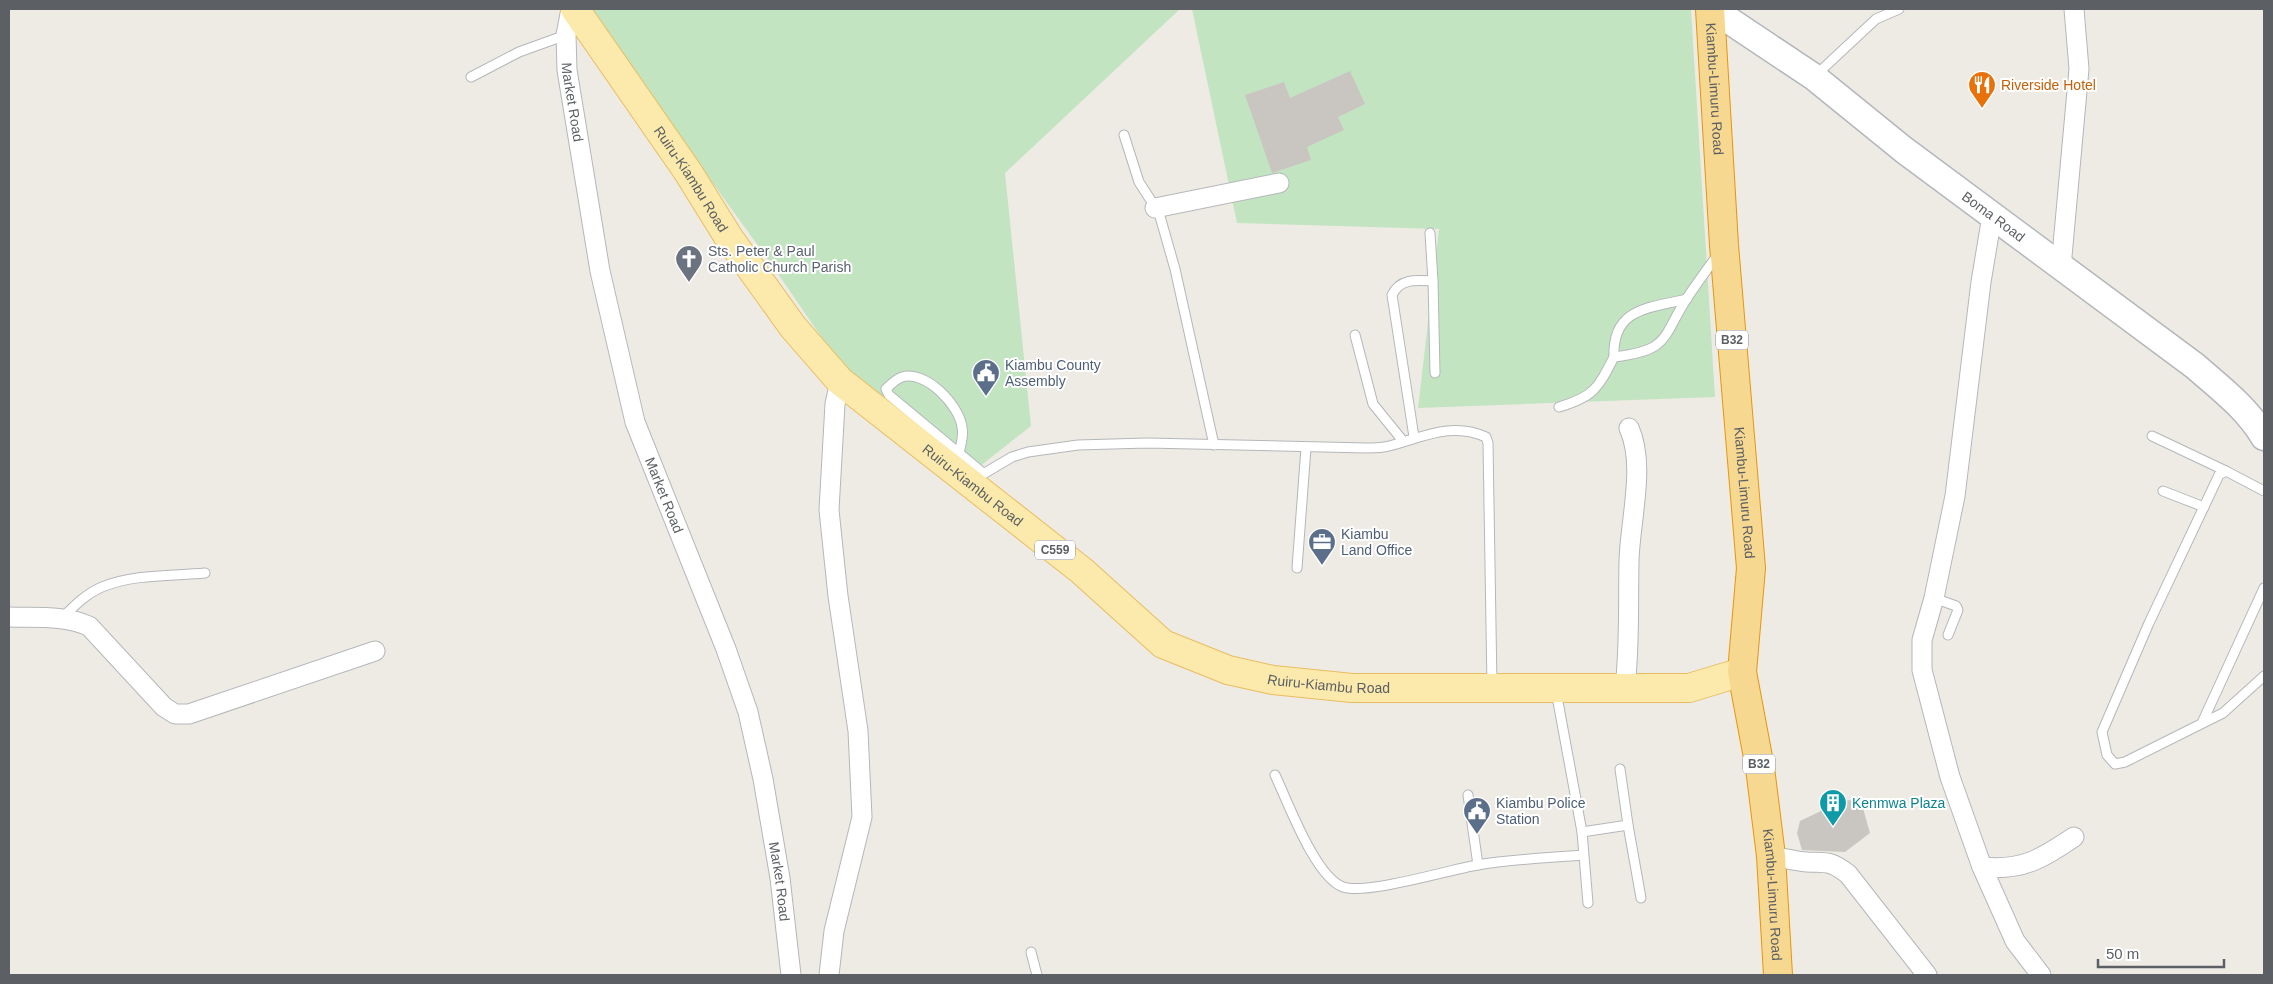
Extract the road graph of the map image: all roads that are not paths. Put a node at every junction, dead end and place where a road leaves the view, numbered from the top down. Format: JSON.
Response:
{"nodes":[{"id":1,"x":573,"y":9,"type":"edge"},
{"id":2,"x":1711,"y":9,"type":"edge"},
{"id":3,"x":1899,"y":9,"type":"edge"},
{"id":4,"x":2074,"y":9,"type":"edge"},
{"id":5,"x":1884,"y":12,"type":"edge"},
{"id":6,"x":566,"y":35,"type":"junction"},
{"id":7,"x":471,"y":77,"type":"dead end"},
{"id":8,"x":1814,"y":77,"type":"junction"},
{"id":9,"x":1124,"y":135,"type":"dead end"},
{"id":10,"x":1280,"y":183,"type":"dead end"},
{"id":11,"x":1155,"y":208,"type":"junction"},
{"id":12,"x":1992,"y":216,"type":"junction"},
{"id":13,"x":1430,"y":233,"type":"dead end"},
{"id":14,"x":1724,"y":245,"type":"junction"},
{"id":15,"x":2061,"y":267,"type":"junction"},
{"id":16,"x":1433,"y":281,"type":"junction"},
{"id":17,"x":1686,"y":299,"type":"junction"},
{"id":18,"x":1355,"y":335,"type":"dead end"},
{"id":19,"x":1614,"y":357,"type":"junction"},
{"id":20,"x":1435,"y":373,"type":"dead end"},
{"id":21,"x":840,"y":381,"type":"junction"},
{"id":22,"x":1559,"y":406,"type":"dead end"},
{"id":23,"x":2261,"y":425,"type":"edge"},
{"id":24,"x":1629,"y":428,"type":"dead end"},
{"id":25,"x":2152,"y":436,"type":"dead end"},
{"id":26,"x":1414,"y":437,"type":"junction"},
{"id":27,"x":1403,"y":441,"type":"junction"},
{"id":28,"x":1214,"y":445,"type":"junction"},
{"id":29,"x":1306,"y":448,"type":"junction"},
{"id":30,"x":959,"y":453,"type":"junction"},
{"id":31,"x":2226,"y":471,"type":"junction"},
{"id":32,"x":976,"y":478,"type":"junction"},
{"id":33,"x":2163,"y":491,"type":"dead end"},
{"id":34,"x":2264,"y":491,"type":"edge"},
{"id":35,"x":2204,"y":507,"type":"junction"},
{"id":36,"x":1297,"y":568,"type":"dead end"},
{"id":37,"x":205,"y":573,"type":"dead end"},
{"id":38,"x":2264,"y":588,"type":"edge"},
{"id":39,"x":1934,"y":598,"type":"junction"},
{"id":40,"x":9,"y":618,"type":"edge"},
{"id":41,"x":62,"y":618,"type":"junction"},
{"id":42,"x":1948,"y":635,"type":"dead end"},
{"id":43,"x":375,"y":651,"type":"dead end"},
{"id":44,"x":1742,"y":672,"type":"junction"},
{"id":45,"x":2264,"y":676,"type":"edge"},
{"id":46,"x":1492,"y":686,"type":"junction"},
{"id":47,"x":1625,"y":687,"type":"junction"},
{"id":48,"x":1556,"y":688,"type":"junction"},
{"id":49,"x":2202,"y":724,"type":"junction"},
{"id":50,"x":1620,"y":769,"type":"dead end"},
{"id":51,"x":1276,"y":775,"type":"dead end"},
{"id":52,"x":1468,"y":795,"type":"dead end"},
{"id":53,"x":1628,"y":825,"type":"junction"},
{"id":54,"x":1582,"y":832,"type":"junction"},
{"id":55,"x":2074,"y":836,"type":"dead end"},
{"id":56,"x":1582,"y":854,"type":"junction"},
{"id":57,"x":1771,"y":856,"type":"junction"},
{"id":58,"x":1478,"y":865,"type":"junction"},
{"id":59,"x":1982,"y":868,"type":"junction"},
{"id":60,"x":1641,"y":898,"type":"dead end"},
{"id":61,"x":1588,"y":903,"type":"dead end"},
{"id":62,"x":1031,"y":952,"type":"dead end"},
{"id":63,"x":791,"y":975,"type":"edge"},
{"id":64,"x":829,"y":975,"type":"edge"},
{"id":65,"x":1037,"y":975,"type":"edge"},
{"id":66,"x":1778,"y":975,"type":"edge"},
{"id":67,"x":1927,"y":975,"type":"edge"},
{"id":68,"x":2041,"y":975,"type":"edge"}],
"edges":[{"from":1,"to":6,"type":"street","name":"Market Road"},
{"from":1,"to":21,"type":"main road","name":"Ruiru-Kiambu Road","number":"C559"},
{"from":2,"to":8,"type":"main road","name":"Boma Road"},
{"from":2,"to":14,"type":"highway","name":"Kiambu-Limuru Road","number":"B32"},
{"from":3,"to":5,"type":"lane"},
{"from":4,"to":15,"type":"street"},
{"from":5,"to":8,"type":"lane"},
{"from":6,"to":7,"type":"lane"},
{"from":6,"to":63,"type":"street","name":"Market Road"},
{"from":8,"to":12,"type":"main road","name":"Boma Road"},
{"from":9,"to":11,"type":"lane"},
{"from":10,"to":11,"type":"street"},
{"from":11,"to":28,"type":"lane"},
{"from":12,"to":15,"type":"main road","name":"Boma Road"},
{"from":12,"to":39,"type":"street"},
{"from":13,"to":16,"type":"lane"},
{"from":14,"to":17,"type":"lane"},
{"from":14,"to":44,"type":"highway","name":"Kiambu-Limuru Road","number":"B32"},
{"from":15,"to":23,"type":"main road","name":"Boma Road"},
{"from":16,"to":20,"type":"lane"},
{"from":16,"to":26,"type":"lane"},
{"from":17,"to":19,"type":"lane"},
{"from":17,"to":19,"type":"lane"},
{"from":18,"to":27,"type":"lane"},
{"from":19,"to":22,"type":"lane"},
{"from":21,"to":32,"type":"main road","name":"Ruiru-Kiambu Road","number":"C559"},
{"from":21,"to":64,"type":"street"},
{"from":24,"to":47,"type":"street"},
{"from":25,"to":31,"type":"lane"},
{"from":26,"to":27,"type":"lane"},
{"from":26,"to":46,"type":"lane"},
{"from":27,"to":29,"type":"lane"},
{"from":28,"to":29,"type":"lane"},
{"from":28,"to":32,"type":"lane"},
{"from":29,"to":36,"type":"lane"},
{"from":30,"to":30,"type":"lane"},
{"from":30,"to":32,"type":"lane"},
{"from":31,"to":34,"type":"lane"},
{"from":31,"to":35,"type":"lane"},
{"from":32,"to":46,"type":"main road","name":"Ruiru-Kiambu Road","number":"C559"},
{"from":33,"to":35,"type":"lane"},
{"from":35,"to":49,"type":"lane"},
{"from":37,"to":41,"type":"lane"},
{"from":38,"to":49,"type":"lane"},
{"from":39,"to":42,"type":"lane"},
{"from":39,"to":59,"type":"street"},
{"from":40,"to":41,"type":"street"},
{"from":41,"to":43,"type":"street"},
{"from":44,"to":47,"type":"main road","name":"Ruiru-Kiambu Road","number":"C559"},
{"from":44,"to":57,"type":"highway","name":"Kiambu-Limuru Road","number":"B32"},
{"from":45,"to":49,"type":"lane"},
{"from":46,"to":48,"type":"main road","name":"Ruiru-Kiambu Road","number":"C559"},
{"from":47,"to":48,"type":"main road","name":"Ruiru-Kiambu Road","number":"C559"},
{"from":48,"to":54,"type":"lane"},
{"from":50,"to":53,"type":"lane"},
{"from":51,"to":58,"type":"lane"},
{"from":52,"to":58,"type":"lane"},
{"from":53,"to":54,"type":"lane"},
{"from":53,"to":60,"type":"lane"},
{"from":54,"to":56,"type":"lane"},
{"from":55,"to":59,"type":"street"},
{"from":56,"to":58,"type":"lane"},
{"from":56,"to":61,"type":"lane"},
{"from":57,"to":66,"type":"highway","name":"Kiambu-Limuru Road","number":"B32"},
{"from":57,"to":67,"type":"street"},
{"from":59,"to":68,"type":"street"},
{"from":62,"to":65,"type":"lane"}]}
